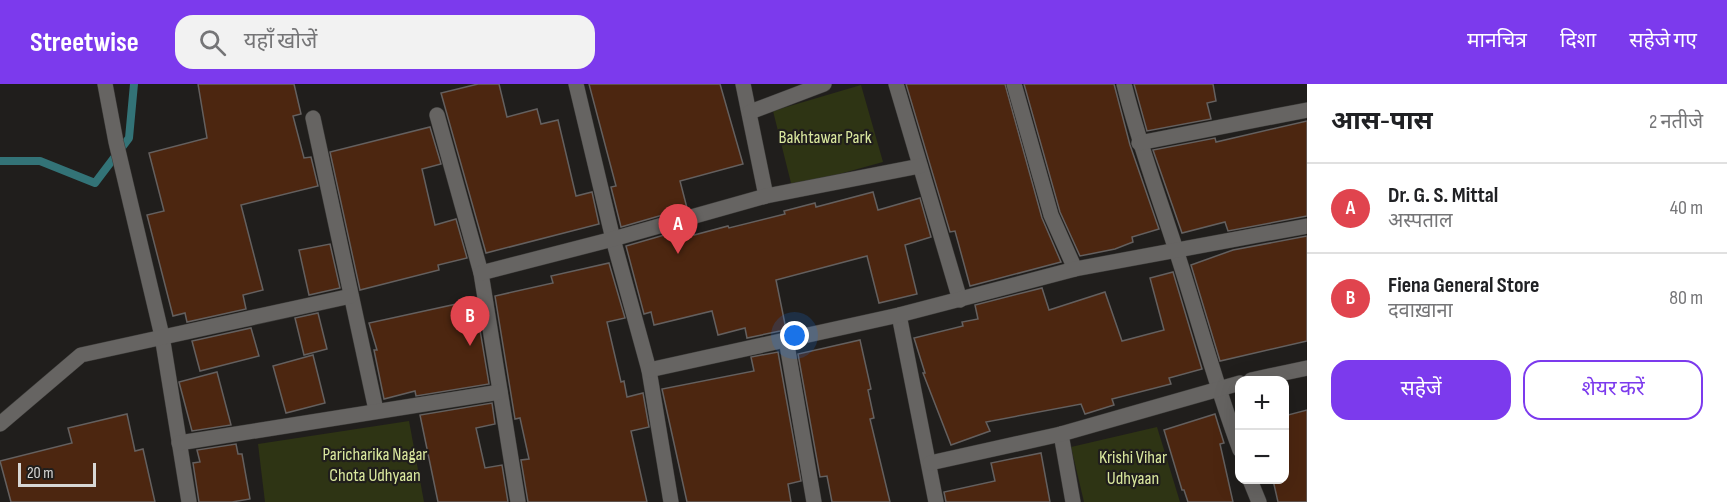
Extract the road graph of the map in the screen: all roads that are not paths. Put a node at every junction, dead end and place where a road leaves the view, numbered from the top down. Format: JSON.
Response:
{"nodes":[{"id":1,"x":105,"y":84,"type":"edge"},
{"id":2,"x":576,"y":84,"type":"edge"},
{"id":3,"x":743,"y":84,"type":"edge"},
{"id":4,"x":824,"y":84,"type":"edge"},
{"id":5,"x":896,"y":84,"type":"edge"},
{"id":6,"x":1014,"y":84,"type":"edge"},
{"id":7,"x":1124,"y":84,"type":"edge"},
{"id":8,"x":1307,"y":110,"type":"edge"},
{"id":9,"x":750,"y":112,"type":"junction"},
{"id":10,"x":437,"y":115,"type":"dead end"},
{"id":11,"x":313,"y":118,"type":"dead end"},
{"id":12,"x":1138,"y":143,"type":"junction"},
{"id":13,"x":920,"y":166,"type":"junction"},
{"id":14,"x":766,"y":196,"type":"junction"},
{"id":15,"x":1307,"y":226,"type":"edge"},
{"id":16,"x":613,"y":239,"type":"junction"},
{"id":17,"x":1176,"y":250,"type":"junction"},
{"id":18,"x":1075,"y":269,"type":"junction"},
{"id":19,"x":481,"y":273,"type":"junction"},
{"id":20,"x":351,"y":296,"type":"junction"},
{"id":21,"x":960,"y":300,"type":"junction"},
{"id":22,"x":899,"y":315,"type":"junction"},
{"id":23,"x":162,"y":336,"type":"junction"},
{"id":24,"x":786,"y":339,"type":"junction"},
{"id":25,"x":1307,"y":368,"type":"edge"},
{"id":26,"x":649,"y":370,"type":"junction"},
{"id":27,"x":1273,"y":376,"type":"edge"},
{"id":28,"x":1235,"y":384,"type":"edge"},
{"id":29,"x":1217,"y":389,"type":"junction"},
{"id":30,"x":500,"y":392,"type":"junction"},
{"id":31,"x":376,"y":410,"type":"junction"},
{"id":32,"x":0,"y":424,"type":"edge"},
{"id":33,"x":1061,"y":434,"type":"junction"},
{"id":34,"x":1235,"y":439,"type":"edge"},
{"id":35,"x":179,"y":443,"type":"junction"},
{"id":36,"x":930,"y":464,"type":"junction"},
{"id":37,"x":1251,"y":484,"type":"edge"},
{"id":38,"x":189,"y":502,"type":"edge"},
{"id":39,"x":518,"y":502,"type":"edge"},
{"id":40,"x":671,"y":502,"type":"edge"},
{"id":41,"x":814,"y":502,"type":"edge"},
{"id":42,"x":936,"y":502,"type":"edge"},
{"id":43,"x":1073,"y":502,"type":"edge"},
{"id":44,"x":1258,"y":502,"type":"edge"}],
"edges":[{"from":1,"to":23,"type":"street"},
{"from":2,"to":16,"type":"street"},
{"from":3,"to":9,"type":"street"},
{"from":4,"to":9,"type":"street"},
{"from":5,"to":13,"type":"street"},
{"from":6,"to":18,"type":"street"},
{"from":7,"to":12,"type":"street"},
{"from":8,"to":12,"type":"street"},
{"from":9,"to":14,"type":"street"},
{"from":10,"to":19,"type":"street"},
{"from":11,"to":20,"type":"street"},
{"from":12,"to":17,"type":"street"},
{"from":13,"to":14,"type":"street"},
{"from":13,"to":21,"type":"street"},
{"from":14,"to":16,"type":"street"},
{"from":15,"to":17,"type":"street"},
{"from":16,"to":19,"type":"street"},
{"from":16,"to":26,"type":"street"},
{"from":17,"to":18,"type":"street"},
{"from":17,"to":29,"type":"street"},
{"from":18,"to":21,"type":"street"},
{"from":19,"to":30,"type":"street"},
{"from":20,"to":23,"type":"street"},
{"from":20,"to":31,"type":"street"},
{"from":21,"to":22,"type":"street"},
{"from":22,"to":24,"type":"street"},
{"from":22,"to":36,"type":"street"},
{"from":23,"to":32,"type":"street"},
{"from":23,"to":35,"type":"street"},
{"from":24,"to":26,"type":"street"},
{"from":24,"to":41,"type":"street"},
{"from":25,"to":27,"type":"street"},
{"from":26,"to":40,"type":"street"},
{"from":28,"to":29,"type":"street"},
{"from":29,"to":33,"type":"street"},
{"from":29,"to":34,"type":"street"},
{"from":30,"to":31,"type":"street"},
{"from":30,"to":39,"type":"street"},
{"from":31,"to":35,"type":"street"},
{"from":33,"to":36,"type":"street"},
{"from":33,"to":43,"type":"street"},
{"from":35,"to":38,"type":"street"},
{"from":36,"to":42,"type":"street"},
{"from":37,"to":44,"type":"street"}]}
